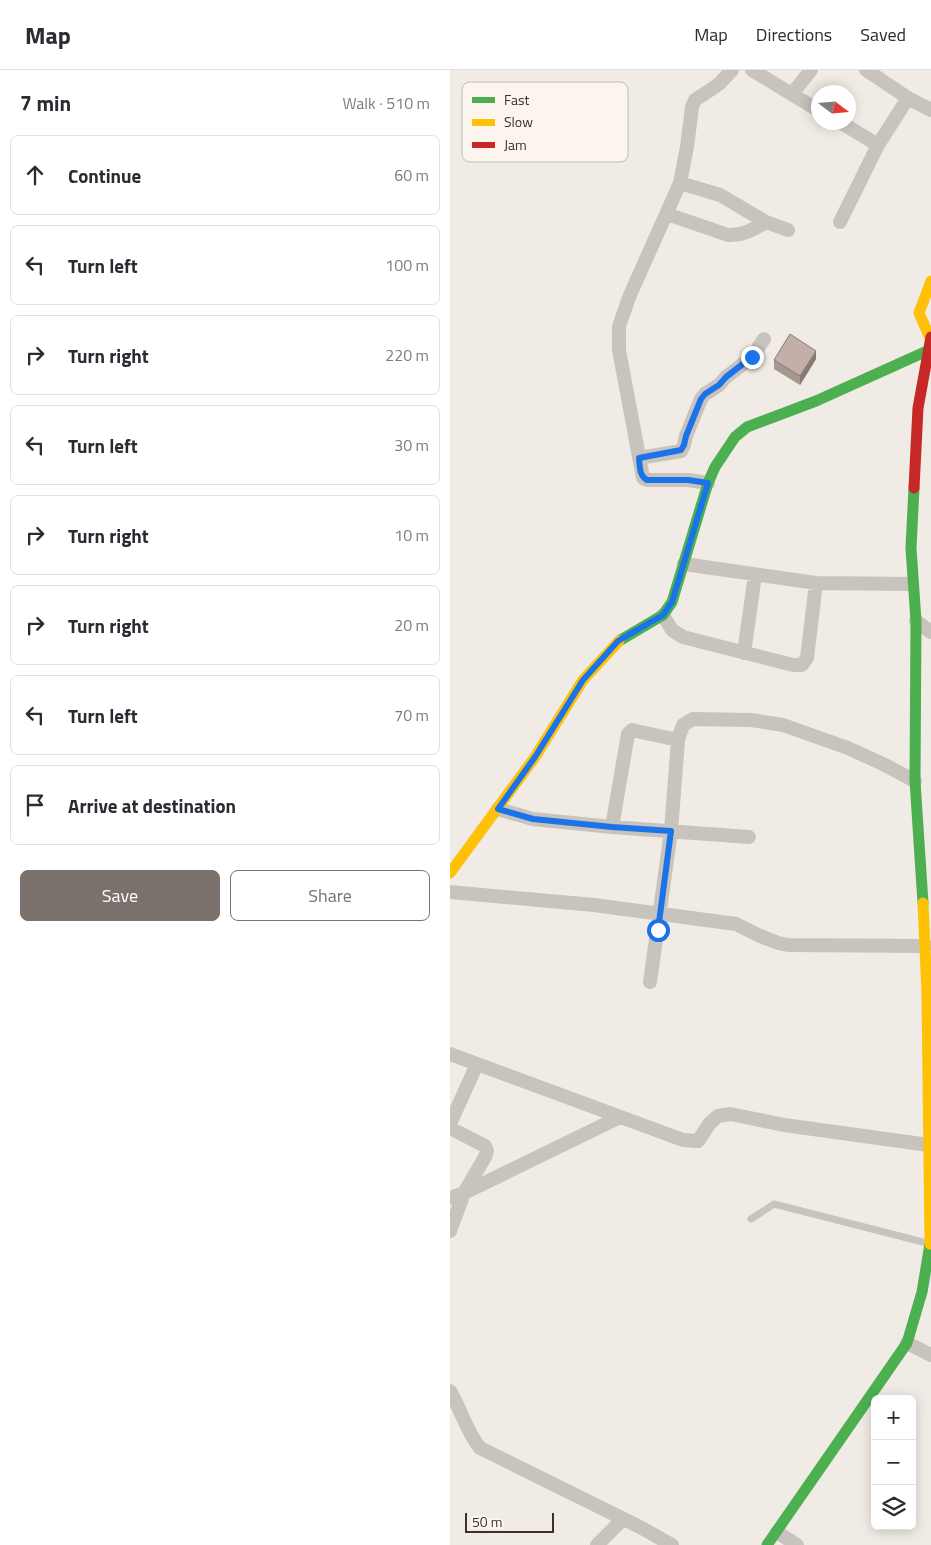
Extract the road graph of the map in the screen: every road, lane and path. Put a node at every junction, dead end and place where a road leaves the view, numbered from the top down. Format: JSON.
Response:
{"nodes":[{"id":1,"x":732,"y":70,"type":"edge"},
{"id":2,"x":752,"y":70,"type":"edge"},
{"id":3,"x":811,"y":70,"type":"edge"},
{"id":4,"x":866,"y":70,"type":"edge"},
{"id":5,"x":792,"y":94,"type":"junction"},
{"id":6,"x":908,"y":98,"type":"junction"},
{"id":7,"x":811,"y":106,"type":"edge"},
{"id":8,"x":931,"y":110,"type":"edge"},
{"id":9,"x":853,"y":130,"type":"edge"},
{"id":10,"x":878,"y":145,"type":"junction"},
{"id":11,"x":680,"y":183,"type":"junction"},
{"id":12,"x":667,"y":214,"type":"junction"},
{"id":13,"x":766,"y":222,"type":"junction"},
{"id":14,"x":840,"y":222,"type":"dead end"},
{"id":15,"x":788,"y":230,"type":"dead end"},
{"id":16,"x":931,"y":280,"type":"edge"},
{"id":17,"x":930,"y":337,"type":"edge"},
{"id":18,"x":764,"y":339,"type":"dead end"},
{"id":19,"x":927,"y":351,"type":"junction"},
{"id":20,"x":639,"y":458,"type":"junction"},
{"id":21,"x":708,"y":483,"type":"junction"},
{"id":22,"x":684,"y":564,"type":"junction"},
{"id":23,"x":756,"y":575,"type":"junction"},
{"id":24,"x":816,"y":583,"type":"junction"},
{"id":25,"x":912,"y":584,"type":"junction"},
{"id":26,"x":663,"y":615,"type":"junction"},
{"id":27,"x":916,"y":621,"type":"junction"},
{"id":28,"x":931,"y":632,"type":"edge"},
{"id":29,"x":744,"y":653,"type":"junction"},
{"id":30,"x":678,"y":740,"type":"junction"},
{"id":31,"x":915,"y":781,"type":"junction"},
{"id":32,"x":498,"y":809,"type":"junction"},
{"id":33,"x":612,"y":827,"type":"junction"},
{"id":34,"x":671,"y":831,"type":"junction"},
{"id":35,"x":749,"y":837,"type":"dead end"},
{"id":36,"x":450,"y":873,"type":"edge"},
{"id":37,"x":450,"y":892,"type":"edge"},
{"id":38,"x":660,"y":913,"type":"junction"},
{"id":39,"x":926,"y":946,"type":"junction"},
{"id":40,"x":650,"y":982,"type":"dead end"},
{"id":41,"x":929,"y":993,"type":"edge"},
{"id":42,"x":450,"y":1054,"type":"edge"},
{"id":43,"x":477,"y":1064,"type":"junction"},
{"id":44,"x":620,"y":1117,"type":"junction"},
{"id":45,"x":450,"y":1124,"type":"edge"},
{"id":46,"x":450,"y":1128,"type":"edge"},
{"id":47,"x":929,"y":1145,"type":"junction"},
{"id":48,"x":464,"y":1193,"type":"junction"},
{"id":49,"x":450,"y":1198,"type":"edge"},
{"id":50,"x":930,"y":1202,"type":"edge"},
{"id":51,"x":751,"y":1219,"type":"dead end"},
{"id":52,"x":450,"y":1230,"type":"edge"},
{"id":53,"x":930,"y":1243,"type":"edge"},
{"id":54,"x":907,"y":1343,"type":"junction"},
{"id":55,"x":931,"y":1354,"type":"edge"},
{"id":56,"x":450,"y":1391,"type":"edge"},
{"id":57,"x":622,"y":1519,"type":"junction"},
{"id":58,"x":777,"y":1532,"type":"junction"},
{"id":59,"x":597,"y":1545,"type":"edge"},
{"id":60,"x":672,"y":1545,"type":"edge"},
{"id":61,"x":767,"y":1545,"type":"edge"},
{"id":62,"x":797,"y":1545,"type":"edge"}],
"edges":[{"from":1,"to":11,"type":"street"},
{"from":2,"to":5,"type":"street"},
{"from":3,"to":5,"type":"street"},
{"from":4,"to":6,"type":"street"},
{"from":5,"to":7,"type":"street"},
{"from":6,"to":8,"type":"street"},
{"from":6,"to":10,"type":"street"},
{"from":9,"to":10,"type":"street"},
{"from":10,"to":14,"type":"street"},
{"from":11,"to":12,"type":"street"},
{"from":11,"to":13,"type":"street"},
{"from":12,"to":13,"type":"street"},
{"from":12,"to":20,"type":"street"},
{"from":13,"to":15,"type":"street"},
{"from":16,"to":17,"type":"main road"},
{"from":17,"to":19,"type":"main road"},
{"from":18,"to":20,"type":"street"},
{"from":19,"to":21,"type":"main road"},
{"from":19,"to":25,"type":"main road"},
{"from":20,"to":21,"type":"street"},
{"from":21,"to":22,"type":"main road"},
{"from":22,"to":23,"type":"street"},
{"from":22,"to":26,"type":"main road"},
{"from":23,"to":24,"type":"street"},
{"from":23,"to":29,"type":"street"},
{"from":24,"to":25,"type":"street"},
{"from":24,"to":29,"type":"street"},
{"from":25,"to":27,"type":"main road"},
{"from":26,"to":29,"type":"street"},
{"from":26,"to":32,"type":"main road"},
{"from":27,"to":28,"type":"street"},
{"from":27,"to":31,"type":"main road"},
{"from":30,"to":31,"type":"street"},
{"from":30,"to":33,"type":"street"},
{"from":30,"to":34,"type":"street"},
{"from":31,"to":39,"type":"main road"},
{"from":32,"to":33,"type":"street"},
{"from":32,"to":36,"type":"main road"},
{"from":33,"to":34,"type":"street"},
{"from":34,"to":35,"type":"street"},
{"from":34,"to":38,"type":"street"},
{"from":37,"to":38,"type":"street"},
{"from":38,"to":39,"type":"street"},
{"from":38,"to":40,"type":"street"},
{"from":39,"to":41,"type":"main road"},
{"from":41,"to":47,"type":"main road"},
{"from":42,"to":43,"type":"street"},
{"from":43,"to":44,"type":"street"},
{"from":43,"to":45,"type":"street"},
{"from":44,"to":47,"type":"street"},
{"from":44,"to":48,"type":"street"},
{"from":46,"to":48,"type":"street"},
{"from":47,"to":50,"type":"main road"},
{"from":48,"to":49,"type":"street"},
{"from":48,"to":52,"type":"street"},
{"from":50,"to":53,"type":"main road"},
{"from":51,"to":53,"type":"lane"},
{"from":53,"to":54,"type":"main road"},
{"from":54,"to":55,"type":"street"},
{"from":54,"to":58,"type":"main road"},
{"from":56,"to":57,"type":"street"},
{"from":57,"to":59,"type":"street"},
{"from":57,"to":60,"type":"street"},
{"from":58,"to":61,"type":"main road"},
{"from":58,"to":62,"type":"street"}]}
